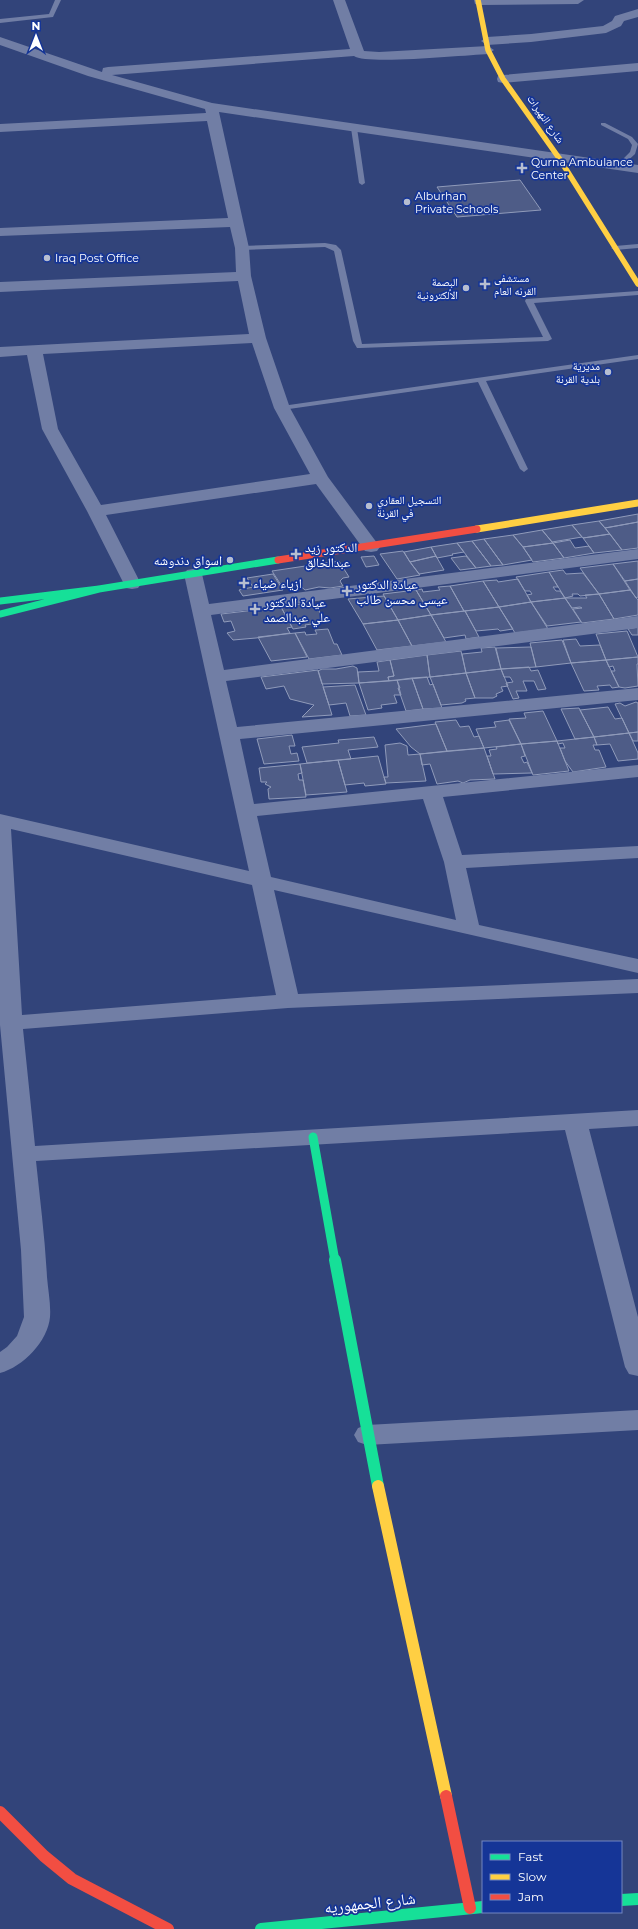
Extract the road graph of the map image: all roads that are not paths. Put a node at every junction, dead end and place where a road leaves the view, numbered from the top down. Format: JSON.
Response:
{"nodes":[{"id":1,"x":58,"y":0,"type":"edge"},
{"id":2,"x":339,"y":0,"type":"edge"},
{"id":3,"x":578,"y":0,"type":"edge"},
{"id":4,"x":478,"y":1,"type":"edge"},
{"id":5,"x":638,"y":13,"type":"edge"},
{"id":6,"x":0,"y":21,"type":"edge"},
{"id":7,"x":0,"y":41,"type":"edge"},
{"id":8,"x":487,"y":46,"type":"junction"},
{"id":9,"x":357,"y":52,"type":"junction"},
{"id":10,"x":638,"y":67,"type":"edge"},
{"id":11,"x":93,"y":73,"type":"junction"},
{"id":12,"x":503,"y":79,"type":"junction"},
{"id":13,"x":212,"y":112,"type":"junction"},
{"id":14,"x":603,"y":124,"type":"dead end"},
{"id":15,"x":0,"y":128,"type":"edge"},
{"id":16,"x":354,"y":128,"type":"junction"},
{"id":17,"x":559,"y":158,"type":"junction"},
{"id":18,"x":619,"y":166,"type":"junction"},
{"id":19,"x":638,"y":169,"type":"edge"},
{"id":20,"x":362,"y":183,"type":"dead end"},
{"id":21,"x":236,"y":222,"type":"junction"},
{"id":22,"x":0,"y":232,"type":"edge"},
{"id":23,"x":638,"y":246,"type":"edge"},
{"id":24,"x":242,"y":248,"type":"junction"},
{"id":25,"x":615,"y":248,"type":"junction"},
{"id":26,"x":244,"y":276,"type":"junction"},
{"id":27,"x":638,"y":284,"type":"edge"},
{"id":28,"x":0,"y":286,"type":"edge"},
{"id":29,"x":638,"y":293,"type":"edge"},
{"id":30,"x":258,"y":338,"type":"junction"},
{"id":31,"x":34,"y":350,"type":"junction"},
{"id":32,"x":0,"y":352,"type":"edge"},
{"id":33,"x":638,"y":357,"type":"edge"},
{"id":34,"x":481,"y":380,"type":"junction"},
{"id":35,"x":282,"y":408,"type":"junction"},
{"id":36,"x":524,"y":469,"type":"dead end"},
{"id":37,"x":320,"y":478,"type":"junction"},
{"id":38,"x":638,"y":503,"type":"edge"},
{"id":39,"x":96,"y":511,"type":"junction"},
{"id":40,"x":370,"y":547,"type":"junction"},
{"id":41,"x":638,"y":554,"type":"edge"},
{"id":42,"x":193,"y":574,"type":"junction"},
{"id":43,"x":132,"y":584,"type":"junction"},
{"id":44,"x":99,"y":589,"type":"junction"},
{"id":45,"x":2,"y":600,"type":"edge"},
{"id":46,"x":202,"y":611,"type":"junction"},
{"id":47,"x":0,"y":614,"type":"edge"},
{"id":48,"x":638,"y":622,"type":"edge"},
{"id":49,"x":216,"y":677,"type":"junction"},
{"id":50,"x":638,"y":694,"type":"edge"},
{"id":51,"x":229,"y":734,"type":"junction"},
{"id":52,"x":638,"y":771,"type":"edge"},
{"id":53,"x":431,"y":792,"type":"junction"},
{"id":54,"x":246,"y":811,"type":"junction"},
{"id":55,"x":0,"y":821,"type":"edge"},
{"id":56,"x":638,"y":852,"type":"edge"},
{"id":57,"x":454,"y":862,"type":"junction"},
{"id":58,"x":261,"y":881,"type":"junction"},
{"id":59,"x":469,"y":929,"type":"junction"},
{"id":60,"x":638,"y":966,"type":"edge"},
{"id":61,"x":638,"y":986,"type":"edge"},
{"id":62,"x":288,"y":1001,"type":"junction"},
{"id":63,"x":12,"y":1023,"type":"junction"},
{"id":64,"x":638,"y":1118,"type":"edge"},
{"id":65,"x":575,"y":1122,"type":"junction"},
{"id":66,"x":313,"y":1137,"type":"junction"},
{"id":67,"x":24,"y":1154,"type":"junction"},
{"id":68,"x":0,"y":1364,"type":"edge"},
{"id":69,"x":638,"y":1367,"type":"edge"},
{"id":70,"x":638,"y":1420,"type":"edge"},
{"id":71,"x":367,"y":1435,"type":"junction"},
{"id":72,"x":0,"y":1812,"type":"edge"},
{"id":73,"x":638,"y":1899,"type":"edge"},
{"id":74,"x":622,"y":1900,"type":"edge"},
{"id":75,"x":482,"y":1907,"type":"edge"},
{"id":76,"x":470,"y":1908,"type":"junction"},
{"id":77,"x":168,"y":1929,"type":"edge"},
{"id":78,"x":261,"y":1929,"type":"edge"}],
"edges":[{"from":1,"to":6,"type":"lane"},
{"from":2,"to":9,"type":"street"},
{"from":3,"to":4,"type":"street"},
{"from":4,"to":8,"type":"street","name":"شارع النهيرات"},
{"from":5,"to":8,"type":"street"},
{"from":7,"to":11,"type":"street"},
{"from":8,"to":9,"type":"street"},
{"from":8,"to":12,"type":"street","name":"شارع النهيرات"},
{"from":9,"to":11,"type":"street"},
{"from":10,"to":12,"type":"street"},
{"from":11,"to":13,"type":"street"},
{"from":12,"to":17,"type":"street","name":"شارع النهيرات"},
{"from":13,"to":15,"type":"street"},
{"from":13,"to":16,"type":"street"},
{"from":13,"to":21,"type":"street"},
{"from":14,"to":18,"type":"lane"},
{"from":16,"to":17,"type":"street"},
{"from":16,"to":20,"type":"lane"},
{"from":17,"to":18,"type":"street"},
{"from":17,"to":25,"type":"street","name":"شارع النهيرات"},
{"from":18,"to":19,"type":"street"},
{"from":21,"to":22,"type":"street"},
{"from":21,"to":24,"type":"street"},
{"from":23,"to":25,"type":"lane"},
{"from":24,"to":26,"type":"street"},
{"from":24,"to":29,"type":"lane"},
{"from":25,"to":27,"type":"street","name":"شارع النهيرات"},
{"from":26,"to":28,"type":"street"},
{"from":26,"to":30,"type":"street"},
{"from":30,"to":31,"type":"street"},
{"from":30,"to":35,"type":"street"},
{"from":31,"to":32,"type":"street"},
{"from":31,"to":39,"type":"street"},
{"from":33,"to":34,"type":"lane"},
{"from":34,"to":35,"type":"lane"},
{"from":34,"to":36,"type":"lane"},
{"from":35,"to":37,"type":"street"},
{"from":37,"to":39,"type":"street"},
{"from":37,"to":40,"type":"street"},
{"from":38,"to":40,"type":"street"},
{"from":39,"to":43,"type":"street"},
{"from":40,"to":42,"type":"street"},
{"from":41,"to":46,"type":"street"},
{"from":42,"to":43,"type":"street"},
{"from":42,"to":46,"type":"street"},
{"from":43,"to":44,"type":"street"},
{"from":44,"to":45,"type":"street"},
{"from":44,"to":47,"type":"street"},
{"from":46,"to":49,"type":"street"},
{"from":48,"to":49,"type":"street"},
{"from":49,"to":51,"type":"street"},
{"from":50,"to":51,"type":"street"},
{"from":51,"to":54,"type":"street"},
{"from":52,"to":53,"type":"street"},
{"from":53,"to":54,"type":"street"},
{"from":53,"to":57,"type":"street"},
{"from":54,"to":58,"type":"street"},
{"from":55,"to":58,"type":"street"},
{"from":55,"to":63,"type":"street"},
{"from":56,"to":57,"type":"street"},
{"from":57,"to":59,"type":"street"},
{"from":58,"to":59,"type":"street"},
{"from":58,"to":62,"type":"street"},
{"from":59,"to":60,"type":"street"},
{"from":61,"to":62,"type":"street"},
{"from":62,"to":63,"type":"street"},
{"from":63,"to":67,"type":"street"},
{"from":64,"to":65,"type":"street"},
{"from":65,"to":66,"type":"street"},
{"from":65,"to":69,"type":"street"},
{"from":66,"to":67,"type":"street"},
{"from":66,"to":71,"type":"street"},
{"from":67,"to":68,"type":"street"},
{"from":70,"to":71,"type":"street"},
{"from":71,"to":76,"type":"street"},
{"from":72,"to":77,"type":"street"},
{"from":73,"to":74,"type":"street"},
{"from":75,"to":76,"type":"street","name":"شارع الجمهوريه"},
{"from":76,"to":78,"type":"street","name":"شارع الجمهوريه"}]}
